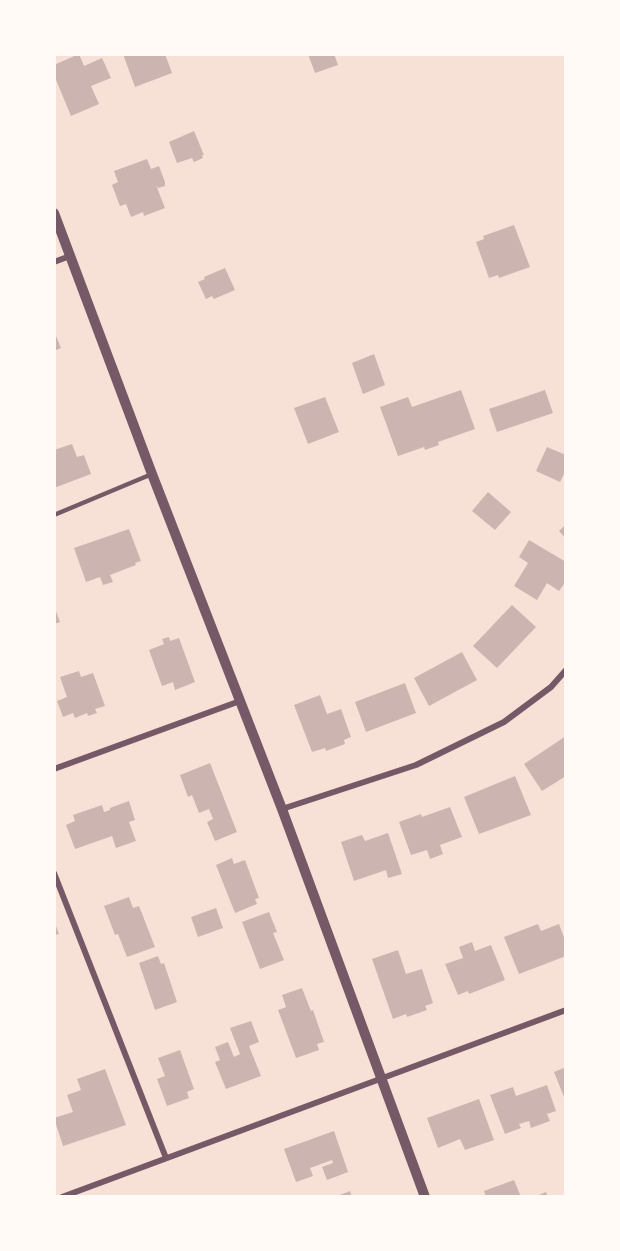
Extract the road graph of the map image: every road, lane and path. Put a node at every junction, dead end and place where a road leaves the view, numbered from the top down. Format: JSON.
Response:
{"nodes":[{"id":1,"x":54,"y":213,"type":"edge"},
{"id":2,"x":70,"y":256,"type":"junction"},
{"id":3,"x":54,"y":262,"type":"edge"},
{"id":4,"x":152,"y":474,"type":"junction"},
{"id":5,"x":54,"y":515,"type":"edge"},
{"id":6,"x":566,"y":670,"type":"edge"},
{"id":7,"x":240,"y":700,"type":"junction"},
{"id":8,"x":54,"y":769,"type":"edge"},
{"id":9,"x":282,"y":809,"type":"junction"},
{"id":10,"x":54,"y":873,"type":"edge"},
{"id":11,"x":566,"y":1010,"type":"edge"},
{"id":12,"x":382,"y":1078,"type":"junction"},
{"id":13,"x":166,"y":1158,"type":"junction"},
{"id":14,"x":62,"y":1197,"type":"edge"},
{"id":15,"x":425,"y":1197,"type":"edge"}],
"edges":[{"from":1,"to":2,"type":"street"},
{"from":2,"to":3,"type":"street"},
{"from":2,"to":4,"type":"street"},
{"from":4,"to":5,"type":"lane"},
{"from":4,"to":7,"type":"street"},
{"from":6,"to":9,"type":"street"},
{"from":7,"to":8,"type":"street"},
{"from":7,"to":9,"type":"street"},
{"from":9,"to":12,"type":"street"},
{"from":10,"to":13,"type":"street"},
{"from":11,"to":12,"type":"street"},
{"from":12,"to":13,"type":"street"},
{"from":12,"to":15,"type":"street"},
{"from":13,"to":14,"type":"street"}]}
